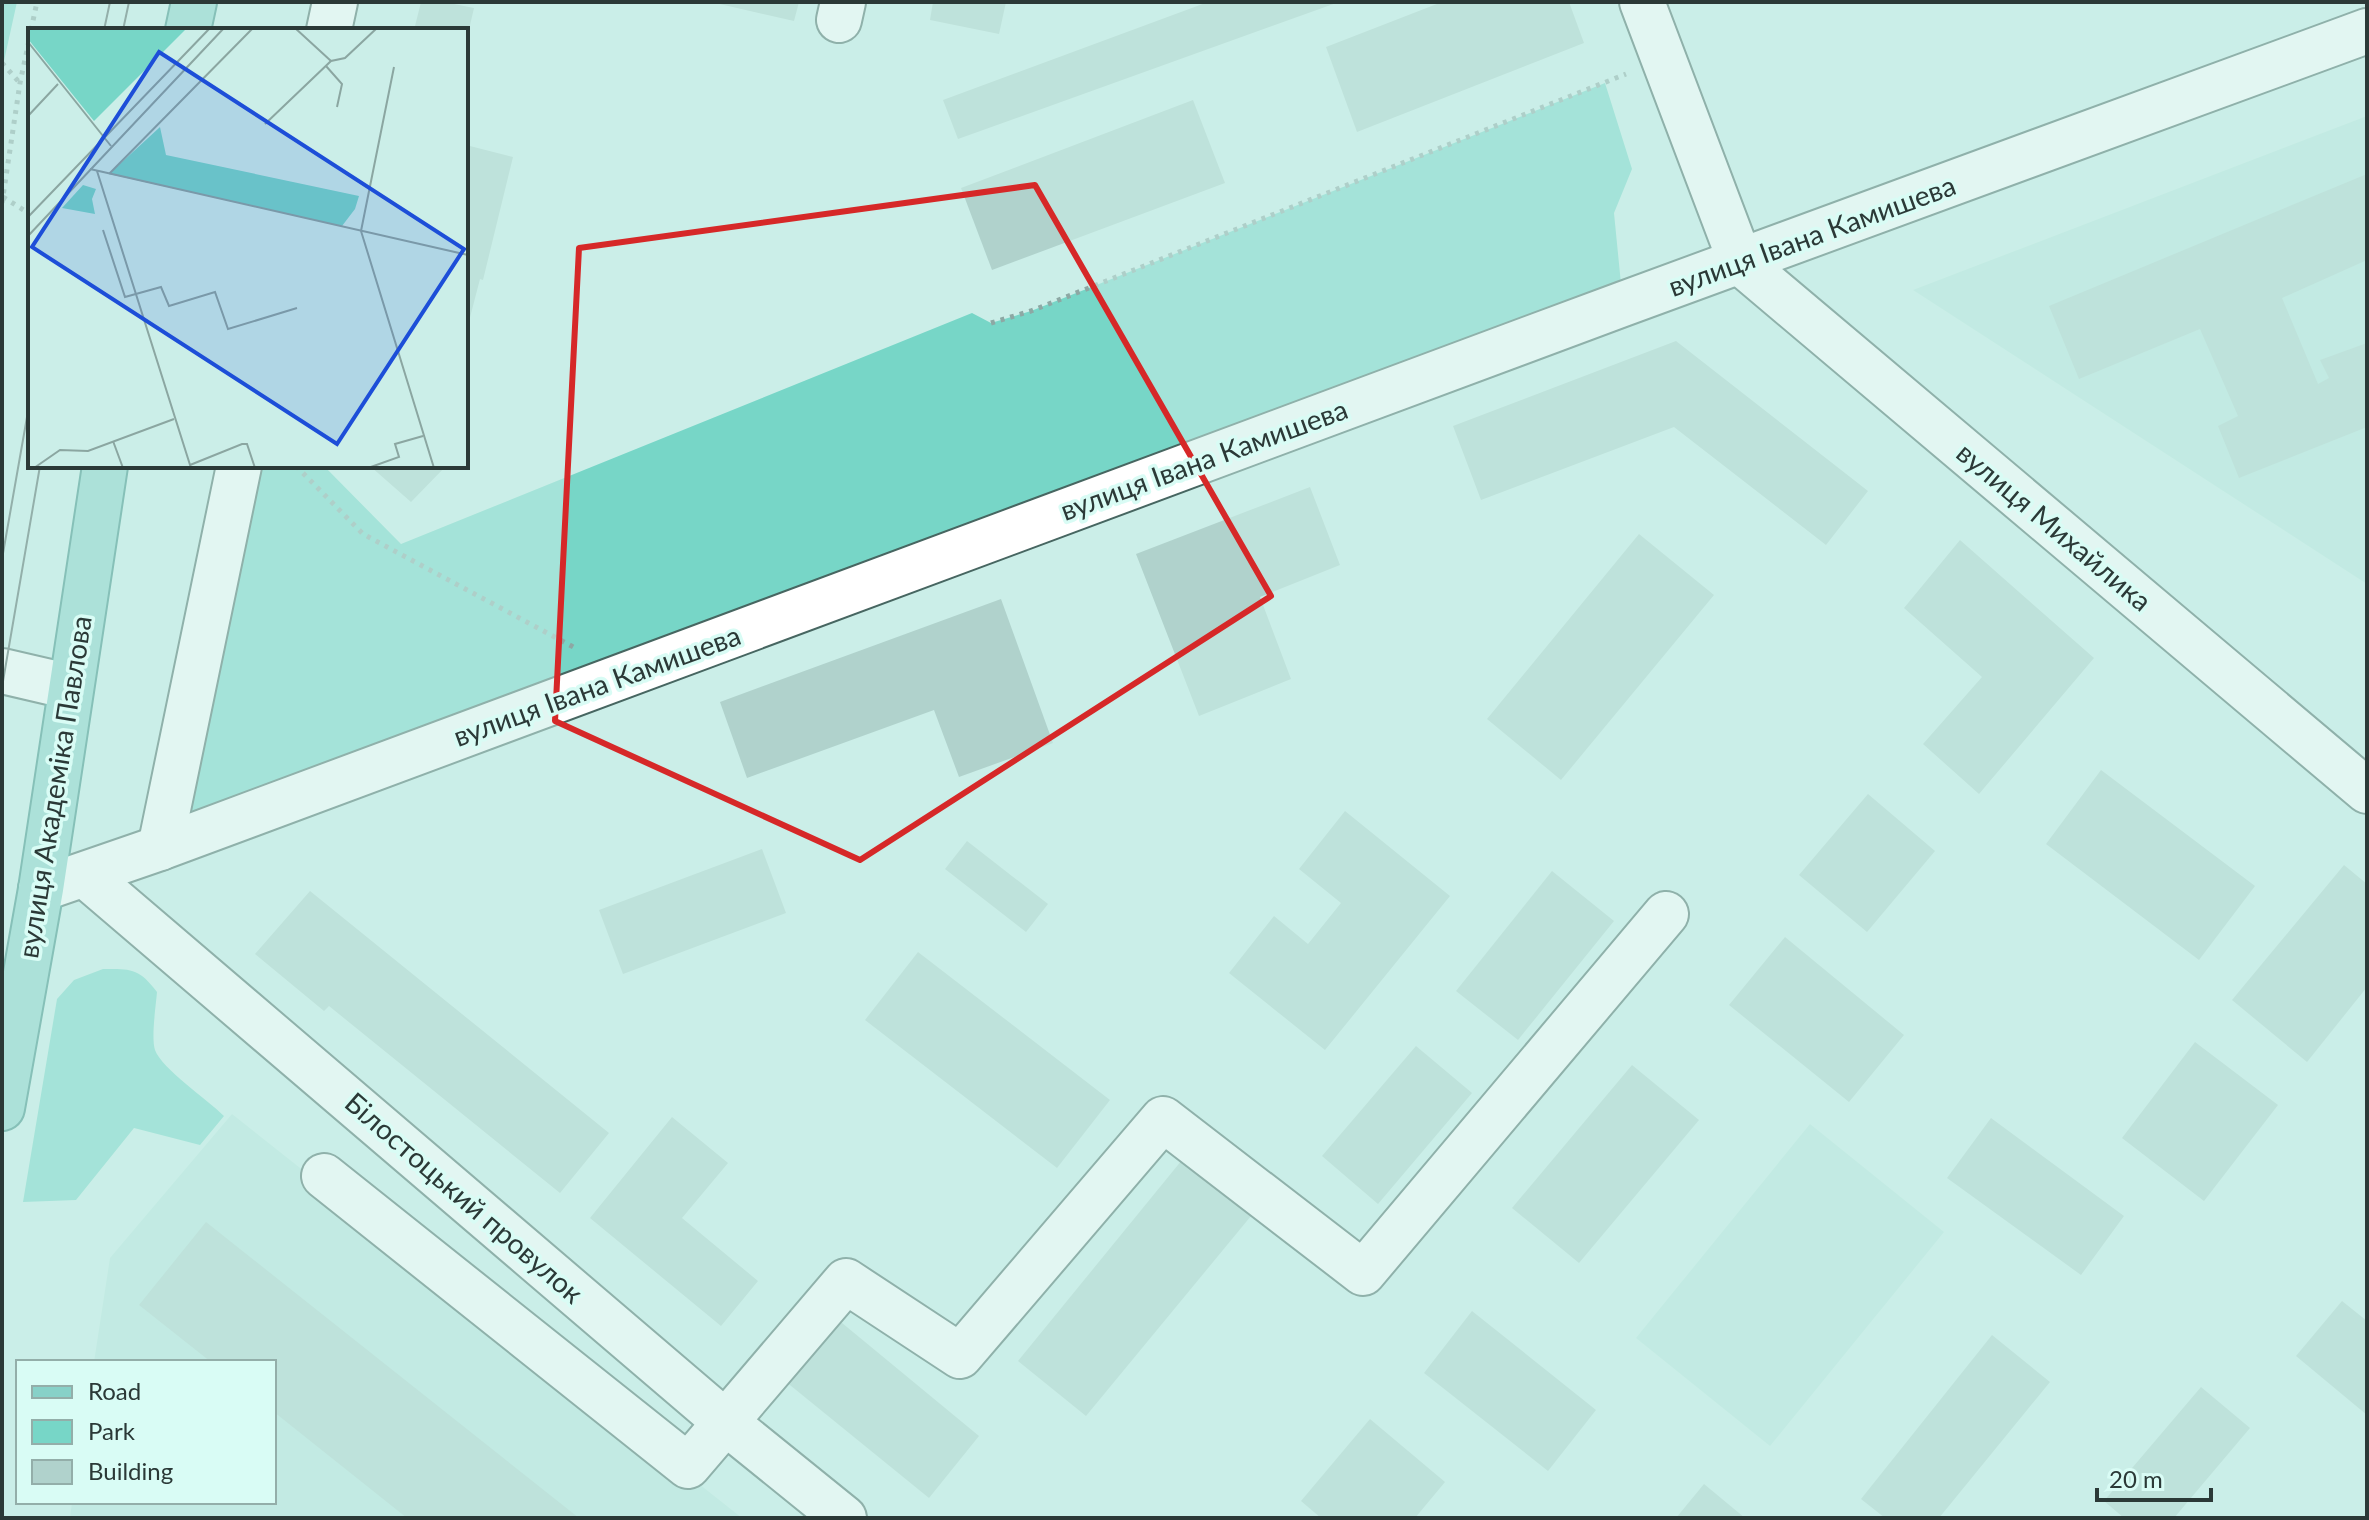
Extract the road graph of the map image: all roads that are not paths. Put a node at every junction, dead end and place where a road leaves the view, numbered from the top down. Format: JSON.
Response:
{"nodes":[{"id":1,"x":194,"y":2,"type":"edge"},
{"id":2,"x":335,"y":2,"type":"edge"},
{"id":3,"x":1642,"y":2,"type":"edge"},
{"id":4,"x":188,"y":28,"type":"edge"},
{"id":5,"x":329,"y":28,"type":"edge"},
{"id":6,"x":2367,"y":31,"type":"edge"},
{"id":7,"x":1741,"y":263,"type":"junction"},
{"id":8,"x":105,"y":468,"type":"edge"},
{"id":9,"x":239,"y":468,"type":"edge"},
{"id":10,"x":2,"y":671,"type":"edge"},
{"id":11,"x":71,"y":687,"type":"junction"},
{"id":12,"x":2367,"y":791,"type":"edge"},
{"id":13,"x":160,"y":848,"type":"junction"},
{"id":14,"x":85,"y":875,"type":"junction"},
{"id":15,"x":41,"y":889,"type":"junction"},
{"id":16,"x":1666,"y":914,"type":"dead end"},
{"id":17,"x":2,"y":1108,"type":"edge"},
{"id":18,"x":324,"y":1176,"type":"dead end"},
{"id":19,"x":724,"y":1421,"type":"junction"},
{"id":20,"x":844,"y":1518,"type":"edge"}],
"edges":[{"from":1,"to":4,"type":"main road"},
{"from":2,"to":5,"type":"street"},
{"from":3,"to":7,"type":"street"},
{"from":6,"to":7,"type":"street","name":"вулиця Івана Камишева"},
{"from":7,"to":12,"type":"street","name":"вулиця Михайлика"},
{"from":7,"to":13,"type":"street","name":"вулиця Івана Камишева"},
{"from":8,"to":11,"type":"main road","name":"вулиця Академіка Павлова"},
{"from":9,"to":13,"type":"street"},
{"from":10,"to":11,"type":"street"},
{"from":11,"to":15,"type":"main road","name":"вулиця Академіка Павлова"},
{"from":13,"to":14,"type":"street","name":"вулиця Івана Камишева"},
{"from":14,"to":15,"type":"street","name":"вулиця Івана Камишева"},
{"from":14,"to":19,"type":"street","name":"Білостоцький провулок"},
{"from":15,"to":17,"type":"main road","name":"вулиця Академіка Павлова"},
{"from":16,"to":19,"type":"street"},
{"from":18,"to":19,"type":"street"},
{"from":19,"to":20,"type":"street","name":"Білостоцький провулок"}]}
